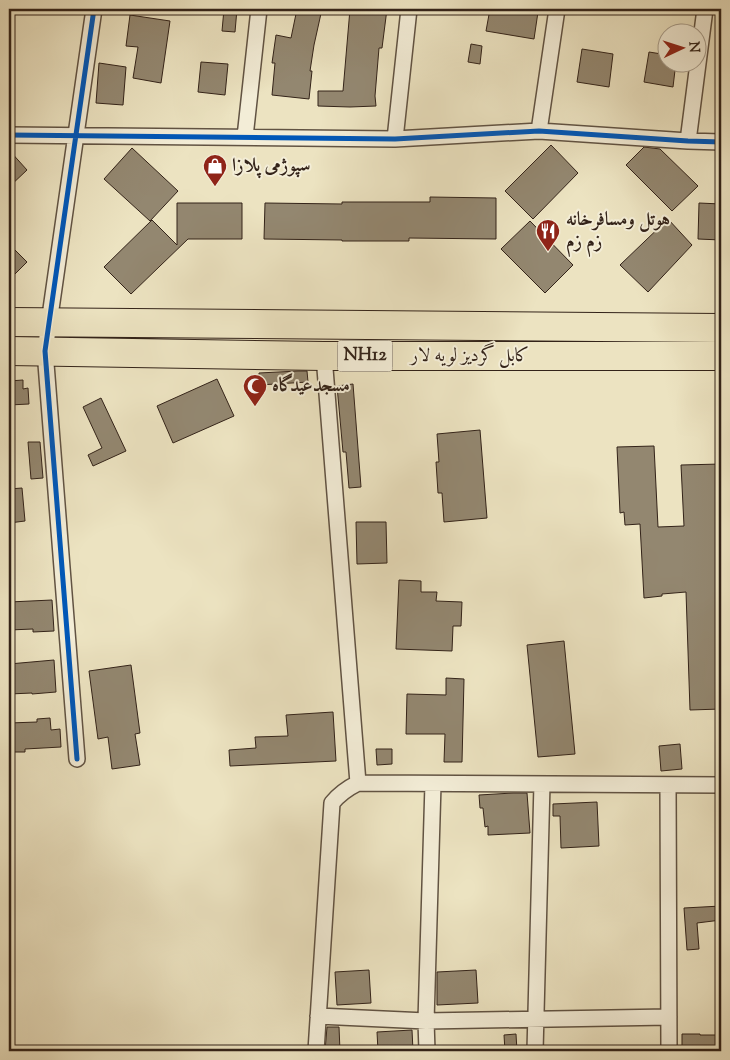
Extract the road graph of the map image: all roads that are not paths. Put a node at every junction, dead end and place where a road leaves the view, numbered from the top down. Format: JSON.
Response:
{"nodes":[{"id":1,"x":94,"y":9,"type":"edge"},
{"id":2,"x":259,"y":9,"type":"edge"},
{"id":3,"x":409,"y":9,"type":"edge"},
{"id":4,"x":557,"y":9,"type":"edge"},
{"id":5,"x":705,"y":9,"type":"edge"},
{"id":6,"x":539,"y":131,"type":"junction"},
{"id":7,"x":9,"y":134,"type":"edge"},
{"id":8,"x":76,"y":135,"type":"junction"},
{"id":9,"x":245,"y":137,"type":"junction"},
{"id":10,"x":395,"y":139,"type":"junction"},
{"id":11,"x":688,"y":141,"type":"junction"},
{"id":12,"x":721,"y":142,"type":"edge"},
{"id":13,"x":9,"y":322,"type":"edge"},
{"id":14,"x":50,"y":322,"type":"junction"},
{"id":15,"x":721,"y":328,"type":"edge"},
{"id":16,"x":9,"y":351,"type":"edge"},
{"id":17,"x":46,"y":351,"type":"junction"},
{"id":18,"x":324,"y":356,"type":"junction"},
{"id":19,"x":721,"y":356,"type":"edge"},
{"id":20,"x":77,"y":759,"type":"dead end"},
{"id":21,"x":358,"y":783,"type":"junction"},
{"id":22,"x":433,"y":784,"type":"junction"},
{"id":23,"x":542,"y":784,"type":"junction"},
{"id":24,"x":668,"y":785,"type":"junction"},
{"id":25,"x":721,"y":785,"type":"edge"},
{"id":26,"x":318,"y":1016,"type":"junction"},
{"id":27,"x":669,"y":1017,"type":"junction"},
{"id":28,"x":536,"y":1019,"type":"junction"},
{"id":29,"x":426,"y":1021,"type":"junction"},
{"id":30,"x":316,"y":1051,"type":"edge"},
{"id":31,"x":427,"y":1051,"type":"edge"},
{"id":32,"x":535,"y":1051,"type":"edge"},
{"id":33,"x":669,"y":1051,"type":"edge"}],
"edges":[{"from":1,"to":8,"type":"street"},
{"from":2,"to":9,"type":"street"},
{"from":3,"to":10,"type":"street"},
{"from":4,"to":6,"type":"street"},
{"from":5,"to":11,"type":"street"},
{"from":6,"to":10,"type":"street"},
{"from":6,"to":11,"type":"street"},
{"from":7,"to":8,"type":"street"},
{"from":8,"to":9,"type":"street"},
{"from":8,"to":14,"type":"street"},
{"from":9,"to":10,"type":"street"},
{"from":11,"to":12,"type":"street"},
{"from":13,"to":14,"type":"highway","name":"کابل گردیز لویه لار","number":"NH12"},
{"from":14,"to":15,"type":"highway","name":"کابل گردیز لویه لار","number":"NH12"},
{"from":14,"to":17,"type":"street"},
{"from":16,"to":17,"type":"highway","name":"کابل گردیز لویه لار","number":"NH12"},
{"from":17,"to":18,"type":"highway","name":"کابل گردیز لویه لار","number":"NH12"},
{"from":17,"to":20,"type":"street"},
{"from":18,"to":19,"type":"highway","name":"کابل گردیز لویه لار","number":"NH12"},
{"from":18,"to":21,"type":"street"},
{"from":21,"to":22,"type":"street"},
{"from":21,"to":26,"type":"street"},
{"from":22,"to":23,"type":"street"},
{"from":22,"to":29,"type":"street"},
{"from":23,"to":24,"type":"street"},
{"from":23,"to":28,"type":"street"},
{"from":24,"to":25,"type":"street"},
{"from":24,"to":27,"type":"street"},
{"from":26,"to":29,"type":"street"},
{"from":26,"to":30,"type":"street"},
{"from":27,"to":28,"type":"street"},
{"from":27,"to":33,"type":"street"},
{"from":28,"to":29,"type":"street"},
{"from":28,"to":32,"type":"street"},
{"from":29,"to":31,"type":"street"}]}
